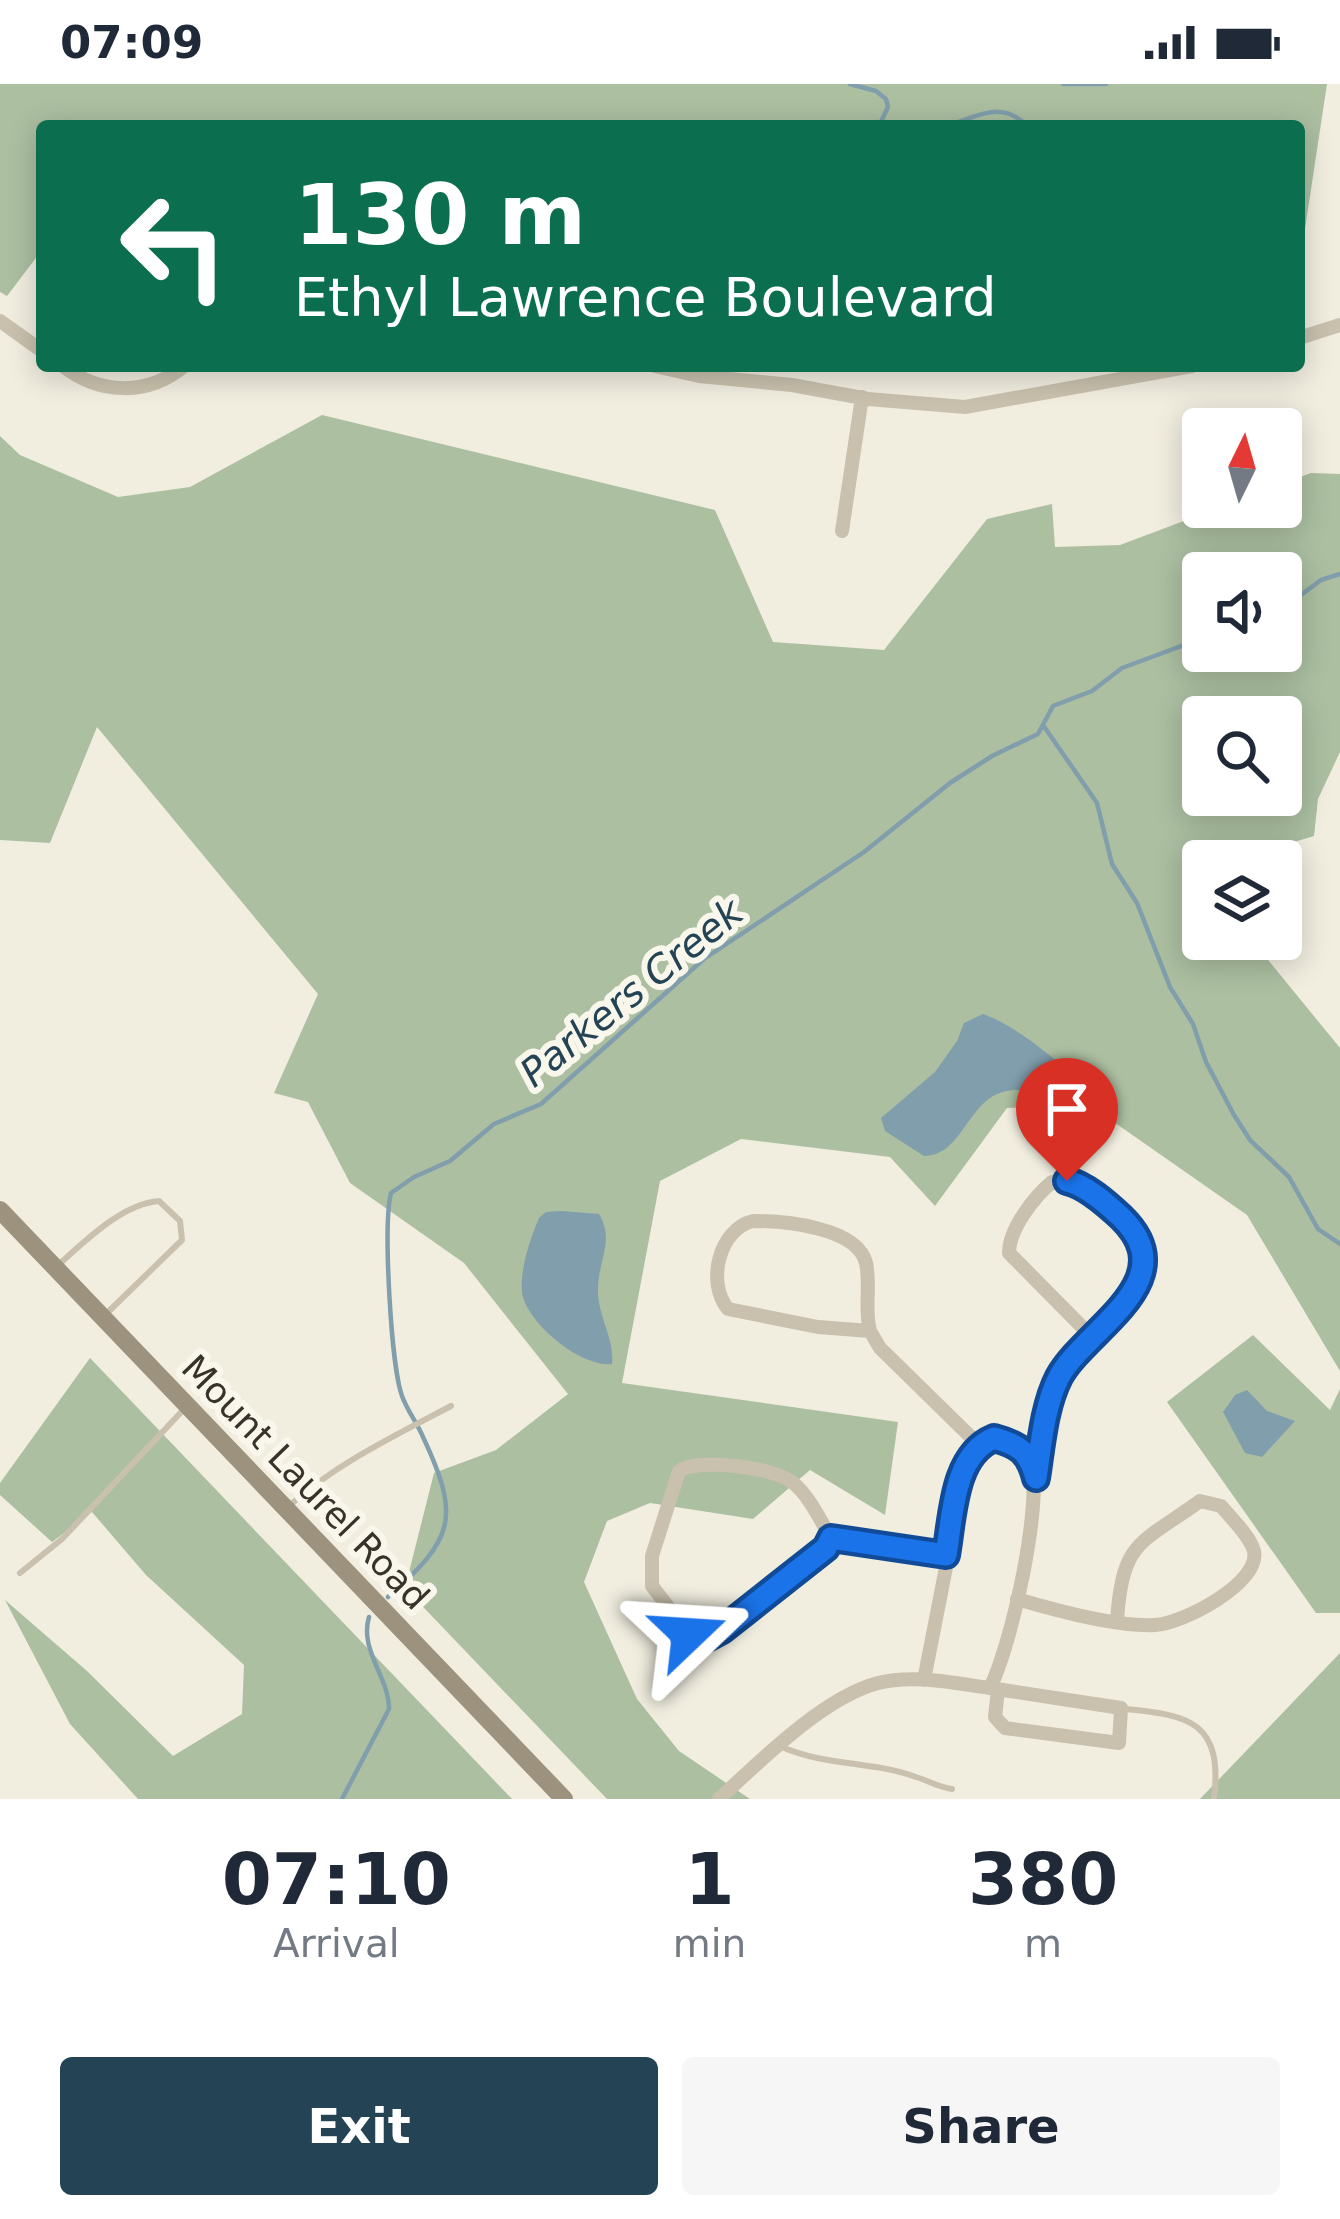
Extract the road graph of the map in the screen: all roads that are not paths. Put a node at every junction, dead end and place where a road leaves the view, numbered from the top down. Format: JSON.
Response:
{"nodes":[{"id":1,"x":0,"y":321,"type":"edge"},
{"id":2,"x":1340,"y":325,"type":"edge"},
{"id":3,"x":1305,"y":336,"type":"edge"},
{"id":4,"x":36,"y":347,"type":"edge"},
{"id":5,"x":74,"y":372,"type":"edge"},
{"id":6,"x":175,"y":372,"type":"edge"},
{"id":7,"x":681,"y":372,"type":"edge"},
{"id":8,"x":1153,"y":372,"type":"edge"},
{"id":9,"x":862,"y":397,"type":"junction"},
{"id":10,"x":842,"y":531,"type":"dead end"},
{"id":11,"x":0,"y":1210,"type":"edge"},
{"id":12,"x":55,"y":1268,"type":"junction"},
{"id":13,"x":103,"y":1318,"type":"junction"},
{"id":14,"x":871,"y":1331,"type":"junction"},
{"id":15,"x":1094,"y":1339,"type":"junction"},
{"id":16,"x":187,"y":1406,"type":"junction"},
{"id":17,"x":451,"y":1406,"type":"dead end"},
{"id":18,"x":979,"y":1444,"type":"junction"},
{"id":19,"x":1036,"y":1478,"type":"junction"},
{"id":20,"x":286,"y":1509,"type":"junction"},
{"id":21,"x":831,"y":1538,"type":"junction"},
{"id":22,"x":946,"y":1555,"type":"junction"},
{"id":23,"x":20,"y":1573,"type":"dead end"},
{"id":24,"x":1017,"y":1599,"type":"junction"},
{"id":25,"x":1117,"y":1620,"type":"junction"},
{"id":26,"x":924,"y":1680,"type":"junction"},
{"id":27,"x":994,"y":1689,"type":"junction"},
{"id":28,"x":1121,"y":1708,"type":"junction"},
{"id":29,"x":778,"y":1745,"type":"junction"},
{"id":30,"x":952,"y":1789,"type":"dead end"},
{"id":31,"x":564,"y":1799,"type":"edge"},
{"id":32,"x":719,"y":1799,"type":"edge"},
{"id":33,"x":1214,"y":1799,"type":"edge"}],
"edges":[{"from":1,"to":4,"type":"street"},
{"from":2,"to":3,"type":"street"},
{"from":5,"to":6,"type":"street"},
{"from":7,"to":9,"type":"street"},
{"from":8,"to":9,"type":"street"},
{"from":9,"to":10,"type":"street"},
{"from":11,"to":12,"type":"main road","name":"Mount Laurel Road"},
{"from":12,"to":13,"type":"main road","name":"Mount Laurel Road"},
{"from":12,"to":13,"type":"lane"},
{"from":13,"to":16,"type":"main road","name":"Mount Laurel Road"},
{"from":14,"to":14,"type":"street"},
{"from":14,"to":18,"type":"street"},
{"from":15,"to":15,"type":"street"},
{"from":15,"to":19,"type":"street"},
{"from":16,"to":20,"type":"main road","name":"Mount Laurel Road"},
{"from":16,"to":23,"type":"lane"},
{"from":17,"to":20,"type":"lane"},
{"from":18,"to":19,"type":"street"},
{"from":18,"to":22,"type":"street"},
{"from":19,"to":24,"type":"street"},
{"from":20,"to":31,"type":"main road","name":"Mount Laurel Road"},
{"from":21,"to":21,"type":"street"},
{"from":21,"to":22,"type":"street"},
{"from":22,"to":26,"type":"street"},
{"from":24,"to":25,"type":"street"},
{"from":24,"to":27,"type":"street"},
{"from":25,"to":25,"type":"street"},
{"from":26,"to":27,"type":"street"},
{"from":26,"to":29,"type":"street"},
{"from":27,"to":28,"type":"street"},
{"from":27,"to":28,"type":"street"},
{"from":28,"to":33,"type":"lane"},
{"from":29,"to":30,"type":"lane"},
{"from":29,"to":32,"type":"street"}]}
